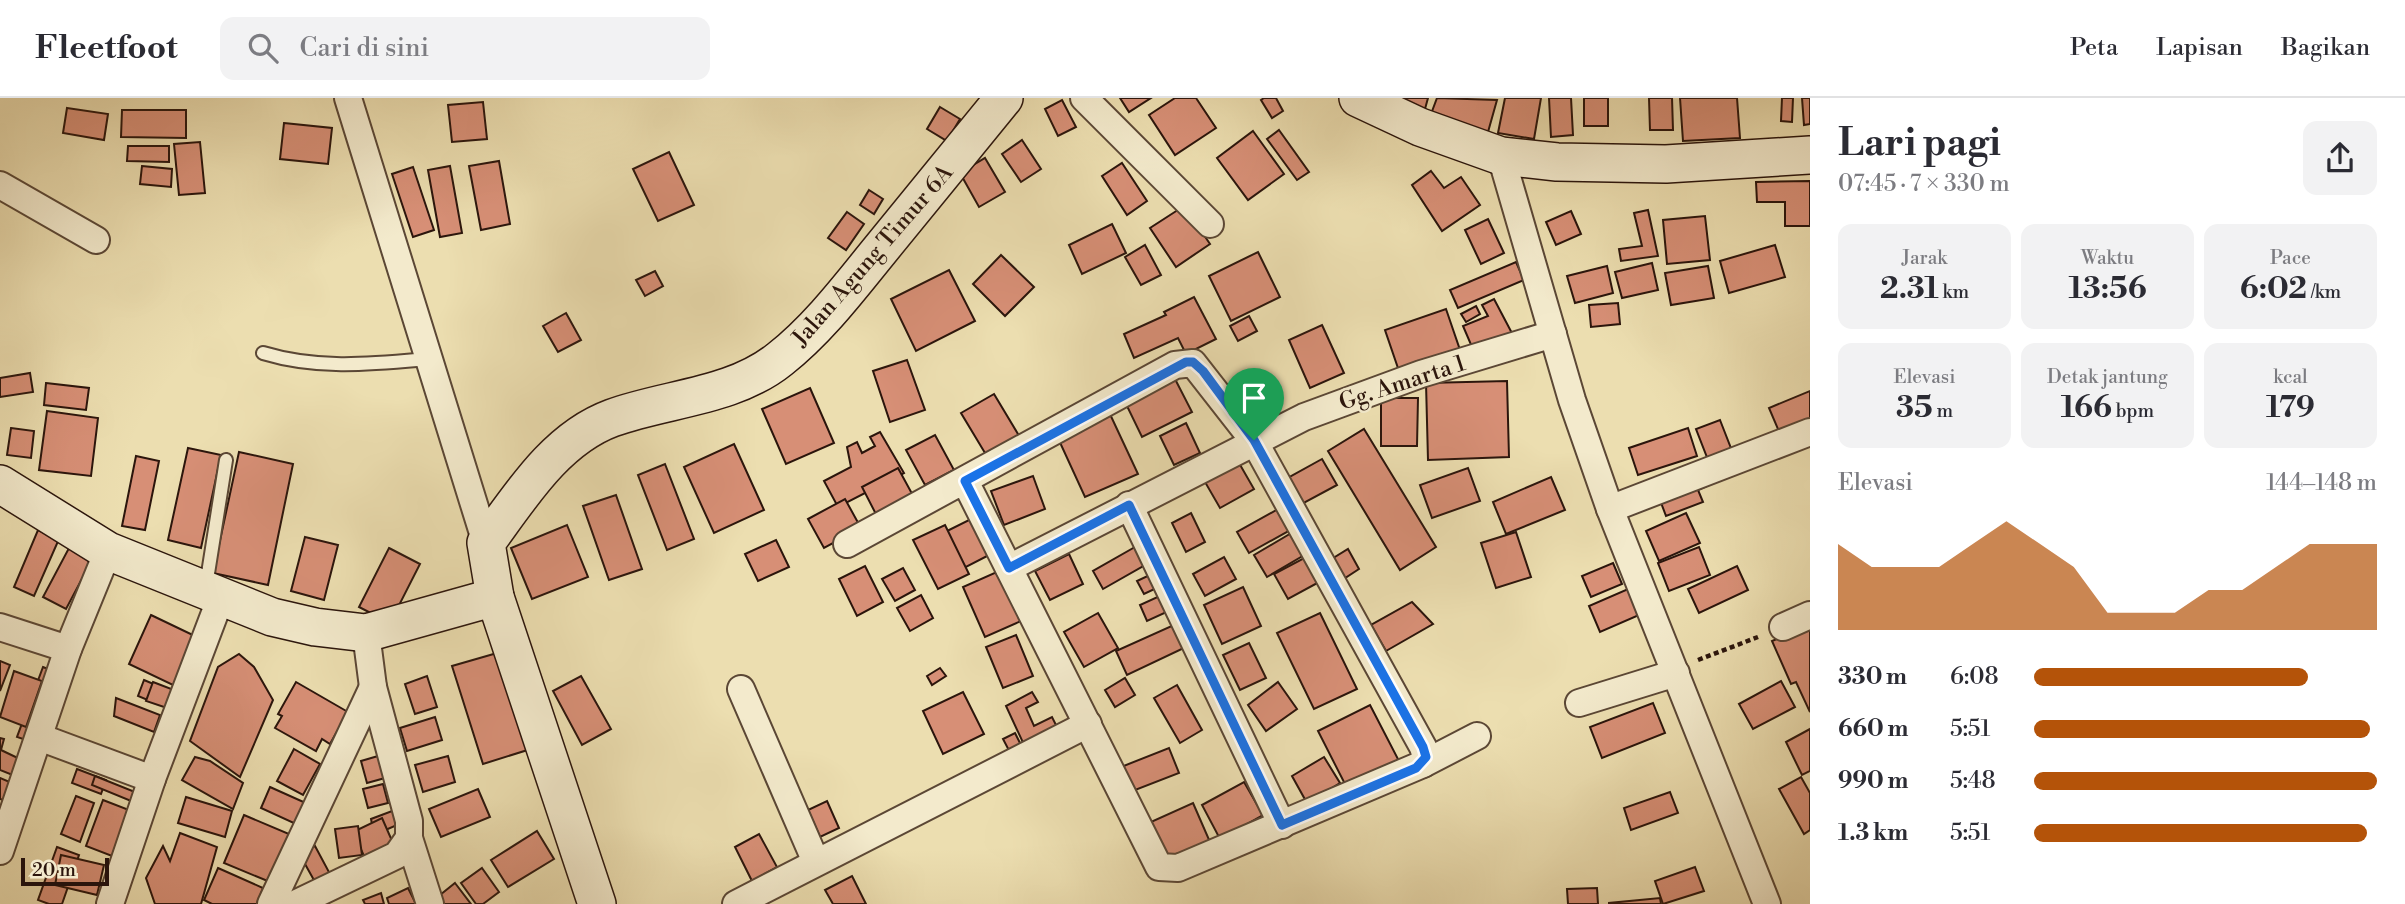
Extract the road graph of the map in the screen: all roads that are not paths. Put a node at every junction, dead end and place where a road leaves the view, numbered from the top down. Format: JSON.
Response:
{"nodes":[{"id":1,"x":348,"y":98,"type":"edge"},
{"id":2,"x":1004,"y":98,"type":"edge"},
{"id":3,"x":1084,"y":98,"type":"edge"},
{"id":4,"x":1359,"y":98,"type":"edge"},
{"id":5,"x":1810,"y":155,"type":"edge"},
{"id":6,"x":1501,"y":156,"type":"junction"},
{"id":7,"x":0,"y":185,"type":"edge"},
{"id":8,"x":1210,"y":224,"type":"dead end"},
{"id":9,"x":96,"y":240,"type":"dead end"},
{"id":10,"x":1553,"y":334,"type":"junction"},
{"id":11,"x":263,"y":353,"type":"dead end"},
{"id":12,"x":429,"y":359,"type":"junction"},
{"id":13,"x":1810,"y":432,"type":"edge"},
{"id":14,"x":1254,"y":440,"type":"junction"},
{"id":15,"x":226,"y":460,"type":"dead end"},
{"id":16,"x":965,"y":481,"type":"junction"},
{"id":17,"x":0,"y":484,"type":"edge"},
{"id":18,"x":1129,"y":505,"type":"junction"},
{"id":19,"x":1610,"y":509,"type":"junction"},
{"id":20,"x":486,"y":543,"type":"junction"},
{"id":21,"x":847,"y":544,"type":"dead end"},
{"id":22,"x":108,"y":551,"type":"junction"},
{"id":23,"x":1009,"y":568,"type":"junction"},
{"id":24,"x":213,"y":593,"type":"junction"},
{"id":25,"x":495,"y":597,"type":"junction"},
{"id":26,"x":1810,"y":615,"type":"edge"},
{"id":27,"x":1783,"y":626,"type":"road end"},
{"id":28,"x":0,"y":627,"type":"edge"},
{"id":29,"x":366,"y":638,"type":"junction"},
{"id":30,"x":68,"y":649,"type":"junction"},
{"id":31,"x":1675,"y":671,"type":"junction"},
{"id":32,"x":373,"y":680,"type":"junction"},
{"id":33,"x":741,"y":689,"type":"dead end"},
{"id":34,"x":1579,"y":703,"type":"dead end"},
{"id":35,"x":1088,"y":724,"type":"junction"},
{"id":36,"x":1477,"y":736,"type":"dead end"},
{"id":37,"x":39,"y":737,"type":"junction"},
{"id":38,"x":1423,"y":764,"type":"junction"},
{"id":39,"x":152,"y":779,"type":"junction"},
{"id":40,"x":1282,"y":825,"type":"junction"},
{"id":41,"x":409,"y":838,"type":"junction"},
{"id":42,"x":0,"y":851,"type":"edge"},
{"id":43,"x":816,"y":862,"type":"junction"},
{"id":44,"x":110,"y":904,"type":"edge"},
{"id":45,"x":271,"y":904,"type":"edge"},
{"id":46,"x":295,"y":904,"type":"edge"},
{"id":47,"x":430,"y":904,"type":"edge"},
{"id":48,"x":597,"y":904,"type":"edge"},
{"id":49,"x":736,"y":904,"type":"edge"},
{"id":50,"x":1768,"y":904,"type":"edge"}],
"edges":[{"from":1,"to":12,"type":"street"},
{"from":2,"to":20,"type":"street","name":"Jalan Agung Timur 6A"},
{"from":3,"to":8,"type":"street"},
{"from":4,"to":6,"type":"street"},
{"from":5,"to":6,"type":"street"},
{"from":6,"to":10,"type":"street"},
{"from":7,"to":9,"type":"street"},
{"from":10,"to":14,"type":"street","name":"Gg. Amarta 1"},
{"from":10,"to":19,"type":"street"},
{"from":11,"to":12,"type":"lane"},
{"from":12,"to":20,"type":"street"},
{"from":13,"to":19,"type":"street"},
{"from":14,"to":16,"type":"street"},
{"from":14,"to":18,"type":"street","name":"Gg. Amarta 1"},
{"from":14,"to":38,"type":"street"},
{"from":15,"to":24,"type":"lane"},
{"from":16,"to":21,"type":"street"},
{"from":16,"to":23,"type":"street"},
{"from":17,"to":22,"type":"street"},
{"from":18,"to":23,"type":"street","name":"Gg. Amarta 1"},
{"from":18,"to":40,"type":"street"},
{"from":19,"to":31,"type":"street"},
{"from":20,"to":25,"type":"street"},
{"from":22,"to":24,"type":"street"},
{"from":22,"to":30,"type":"street"},
{"from":23,"to":35,"type":"street"},
{"from":24,"to":29,"type":"street"},
{"from":24,"to":39,"type":"street"},
{"from":25,"to":29,"type":"street"},
{"from":25,"to":48,"type":"street"},
{"from":26,"to":27,"type":"street"},
{"from":28,"to":30,"type":"street"},
{"from":29,"to":32,"type":"street"},
{"from":30,"to":37,"type":"street"},
{"from":31,"to":34,"type":"street"},
{"from":31,"to":50,"type":"street"},
{"from":32,"to":41,"type":"street"},
{"from":32,"to":45,"type":"street"},
{"from":33,"to":43,"type":"street"},
{"from":35,"to":40,"type":"street"},
{"from":35,"to":43,"type":"street"},
{"from":36,"to":38,"type":"street"},
{"from":37,"to":39,"type":"street"},
{"from":37,"to":42,"type":"street"},
{"from":38,"to":40,"type":"street"},
{"from":39,"to":44,"type":"street"},
{"from":41,"to":46,"type":"street"},
{"from":41,"to":47,"type":"street"},
{"from":43,"to":49,"type":"street"}]}
